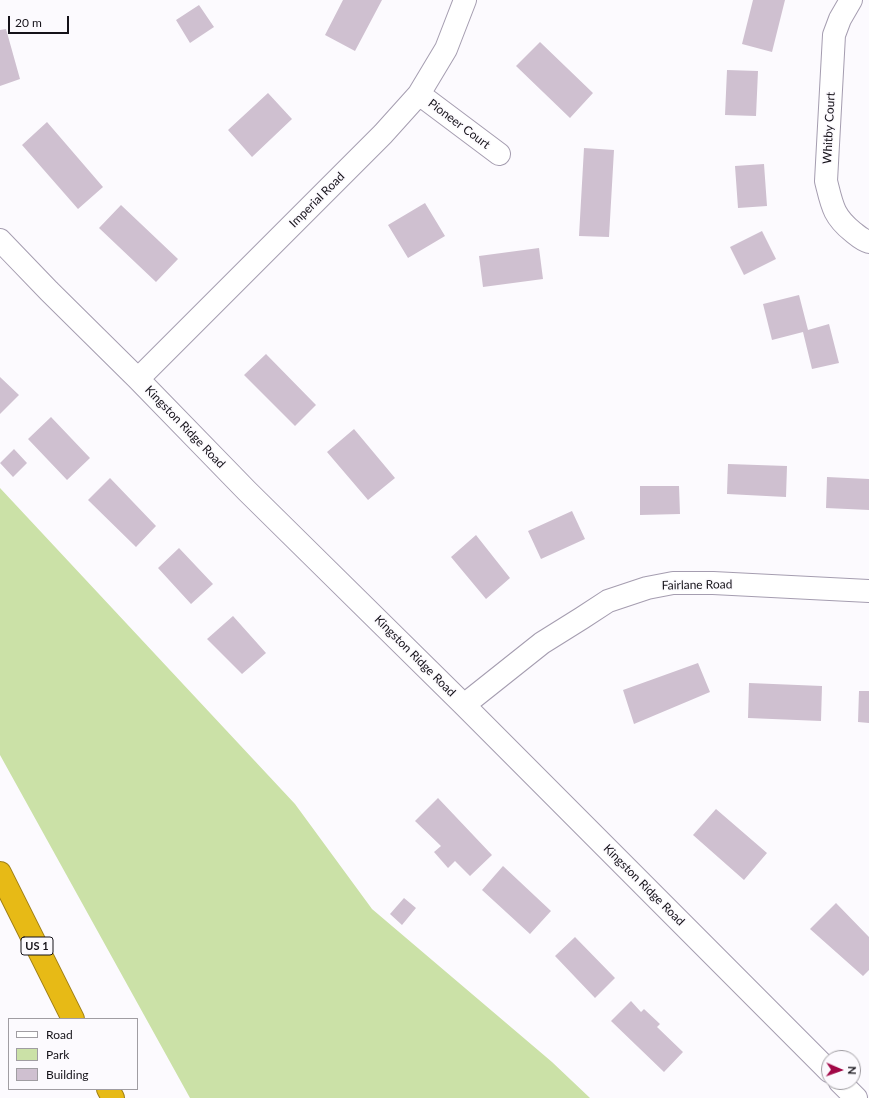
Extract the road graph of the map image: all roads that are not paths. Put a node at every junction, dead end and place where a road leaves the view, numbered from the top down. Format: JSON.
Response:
{"nodes":[{"id":1,"x":465,"y":0,"type":"edge"},
{"id":2,"x":851,"y":0,"type":"edge"},
{"id":3,"x":419,"y":94,"type":"junction"},
{"id":4,"x":499,"y":154,"type":"dead end"},
{"id":5,"x":0,"y":240,"type":"edge"},
{"id":6,"x":869,"y":242,"type":"edge"},
{"id":7,"x":138,"y":379,"type":"junction"},
{"id":8,"x":869,"y":591,"type":"edge"},
{"id":9,"x":464,"y":705,"type":"junction"},
{"id":10,"x":0,"y":873,"type":"edge"},
{"id":11,"x":72,"y":1018,"type":"edge"},
{"id":12,"x":821,"y":1063,"type":"edge"},
{"id":13,"x":848,"y":1090,"type":"edge"},
{"id":14,"x":856,"y":1098,"type":"edge"}],
"edges":[{"from":1,"to":3,"type":"street","name":"Imperial Road"},
{"from":2,"to":6,"type":"street","name":"Whitby Court"},
{"from":3,"to":4,"type":"street","name":"Pioneer Court"},
{"from":3,"to":7,"type":"street","name":"Imperial Road"},
{"from":5,"to":7,"type":"street","name":"Kingston Ridge Road"},
{"from":7,"to":9,"type":"street","name":"Kingston Ridge Road"},
{"from":8,"to":9,"type":"street","name":"Fairlane Road"},
{"from":9,"to":12,"type":"street","name":"Kingston Ridge Road"},
{"from":10,"to":11,"type":"highway","number":"US 1"},
{"from":13,"to":14,"type":"street"}]}
